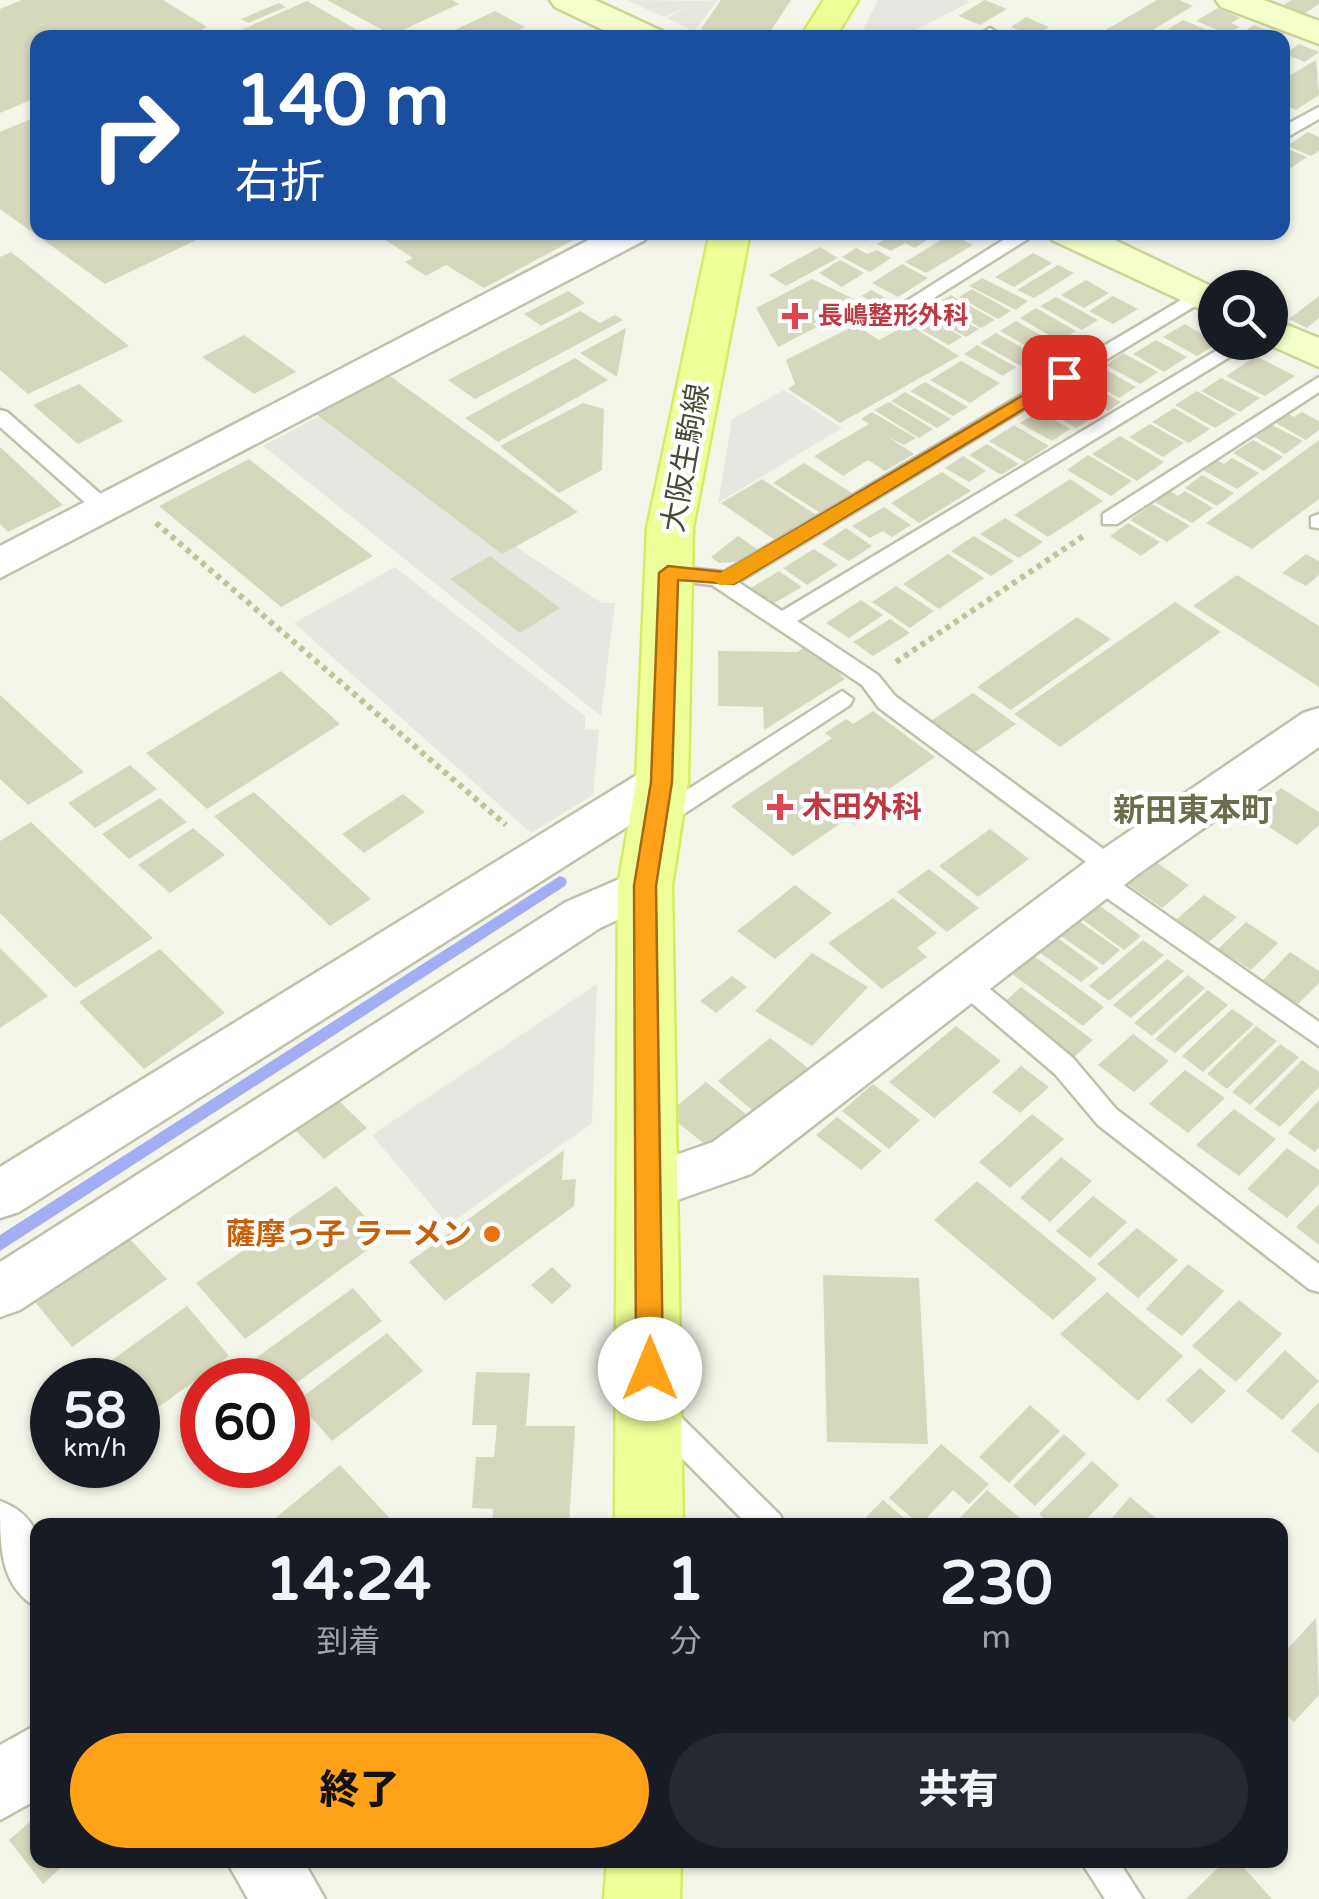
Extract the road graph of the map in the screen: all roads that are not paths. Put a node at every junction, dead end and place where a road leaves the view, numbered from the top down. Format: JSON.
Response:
{"nodes":[{"id":1,"x":567,"y":0,"type":"edge"},
{"id":2,"x":841,"y":0,"type":"edge"},
{"id":3,"x":1233,"y":0,"type":"edge"},
{"id":4,"x":633,"y":30,"type":"edge"},
{"id":5,"x":822,"y":30,"type":"edge"},
{"id":6,"x":1319,"y":33,"type":"edge"},
{"id":7,"x":1319,"y":112,"type":"edge"},
{"id":8,"x":1290,"y":130,"type":"edge"},
{"id":9,"x":617,"y":240,"type":"edge"},
{"id":10,"x":728,"y":240,"type":"edge"},
{"id":11,"x":1017,"y":240,"type":"edge"},
{"id":12,"x":1082,"y":240,"type":"edge"},
{"id":13,"x":1198,"y":296,"type":"edge"},
{"id":14,"x":914,"y":302,"type":"dead end"},
{"id":15,"x":1198,"y":305,"type":"edge"},
{"id":16,"x":1288,"y":339,"type":"edge"},
{"id":17,"x":1319,"y":354,"type":"edge"},
{"id":18,"x":1215,"y":360,"type":"edge"},
{"id":19,"x":1319,"y":384,"type":"edge"},
{"id":20,"x":0,"y":416,"type":"edge"},
{"id":21,"x":105,"y":509,"type":"junction"},
{"id":22,"x":1110,"y":518,"type":"road end"},
{"id":23,"x":0,"y":564,"type":"edge"},
{"id":24,"x":694,"y":576,"type":"junction"},
{"id":25,"x":782,"y":620,"type":"junction"},
{"id":26,"x":842,"y":699,"type":"dead end"},
{"id":27,"x":1319,"y":724,"type":"edge"},
{"id":28,"x":658,"y":802,"type":"junction"},
{"id":29,"x":1104,"y":874,"type":"junction"},
{"id":30,"x":645,"y":886,"type":"junction"},
{"id":31,"x":963,"y":981,"type":"junction"},
{"id":32,"x":1319,"y":1036,"type":"edge"},
{"id":33,"x":649,"y":1187,"type":"junction"},
{"id":34,"x":0,"y":1195,"type":"edge"},
{"id":35,"x":1319,"y":1280,"type":"edge"},
{"id":36,"x":0,"y":1292,"type":"edge"},
{"id":37,"x":650,"y":1406,"type":"junction"},
{"id":38,"x":649,"y":1518,"type":"edge"},
{"id":39,"x":761,"y":1518,"type":"edge"},
{"id":40,"x":0,"y":1530,"type":"edge"},
{"id":41,"x":30,"y":1568,"type":"edge"},
{"id":42,"x":30,"y":1764,"type":"edge"},
{"id":43,"x":0,"y":1788,"type":"edge"},
{"id":44,"x":266,"y":1868,"type":"edge"},
{"id":45,"x":644,"y":1868,"type":"edge"},
{"id":46,"x":1103,"y":1868,"type":"edge"},
{"id":47,"x":291,"y":1899,"type":"edge"},
{"id":48,"x":642,"y":1899,"type":"edge"},
{"id":49,"x":1126,"y":1899,"type":"edge"}],
"edges":[{"from":1,"to":4,"type":"street"},
{"from":2,"to":5,"type":"main road"},
{"from":3,"to":6,"type":"street"},
{"from":7,"to":8,"type":"lane"},
{"from":9,"to":21,"type":"street"},
{"from":10,"to":24,"type":"main road","name":"大阪生駒線"},
{"from":11,"to":14,"type":"lane"},
{"from":12,"to":13,"type":"street"},
{"from":15,"to":24,"type":"lane"},
{"from":16,"to":17,"type":"street"},
{"from":18,"to":25,"type":"lane"},
{"from":19,"to":22,"type":"lane"},
{"from":20,"to":21,"type":"lane"},
{"from":21,"to":23,"type":"street"},
{"from":24,"to":25,"type":"lane"},
{"from":24,"to":28,"type":"main road","name":"大阪生駒線"},
{"from":25,"to":29,"type":"lane"},
{"from":26,"to":28,"type":"lane"},
{"from":27,"to":29,"type":"street"},
{"from":28,"to":30,"type":"main road","name":"大阪生駒線"},
{"from":28,"to":34,"type":"street"},
{"from":29,"to":31,"type":"street"},
{"from":29,"to":32,"type":"lane"},
{"from":30,"to":33,"type":"main road","name":"大阪生駒線"},
{"from":30,"to":36,"type":"street"},
{"from":31,"to":33,"type":"street"},
{"from":31,"to":35,"type":"lane"},
{"from":33,"to":37,"type":"main road","name":"大阪生駒線"},
{"from":37,"to":38,"type":"main road","name":"大阪生駒線"},
{"from":37,"to":39,"type":"lane"},
{"from":40,"to":41,"type":"street"},
{"from":42,"to":43,"type":"street"},
{"from":44,"to":47,"type":"street"},
{"from":45,"to":48,"type":"main road"},
{"from":46,"to":49,"type":"lane"}]}
